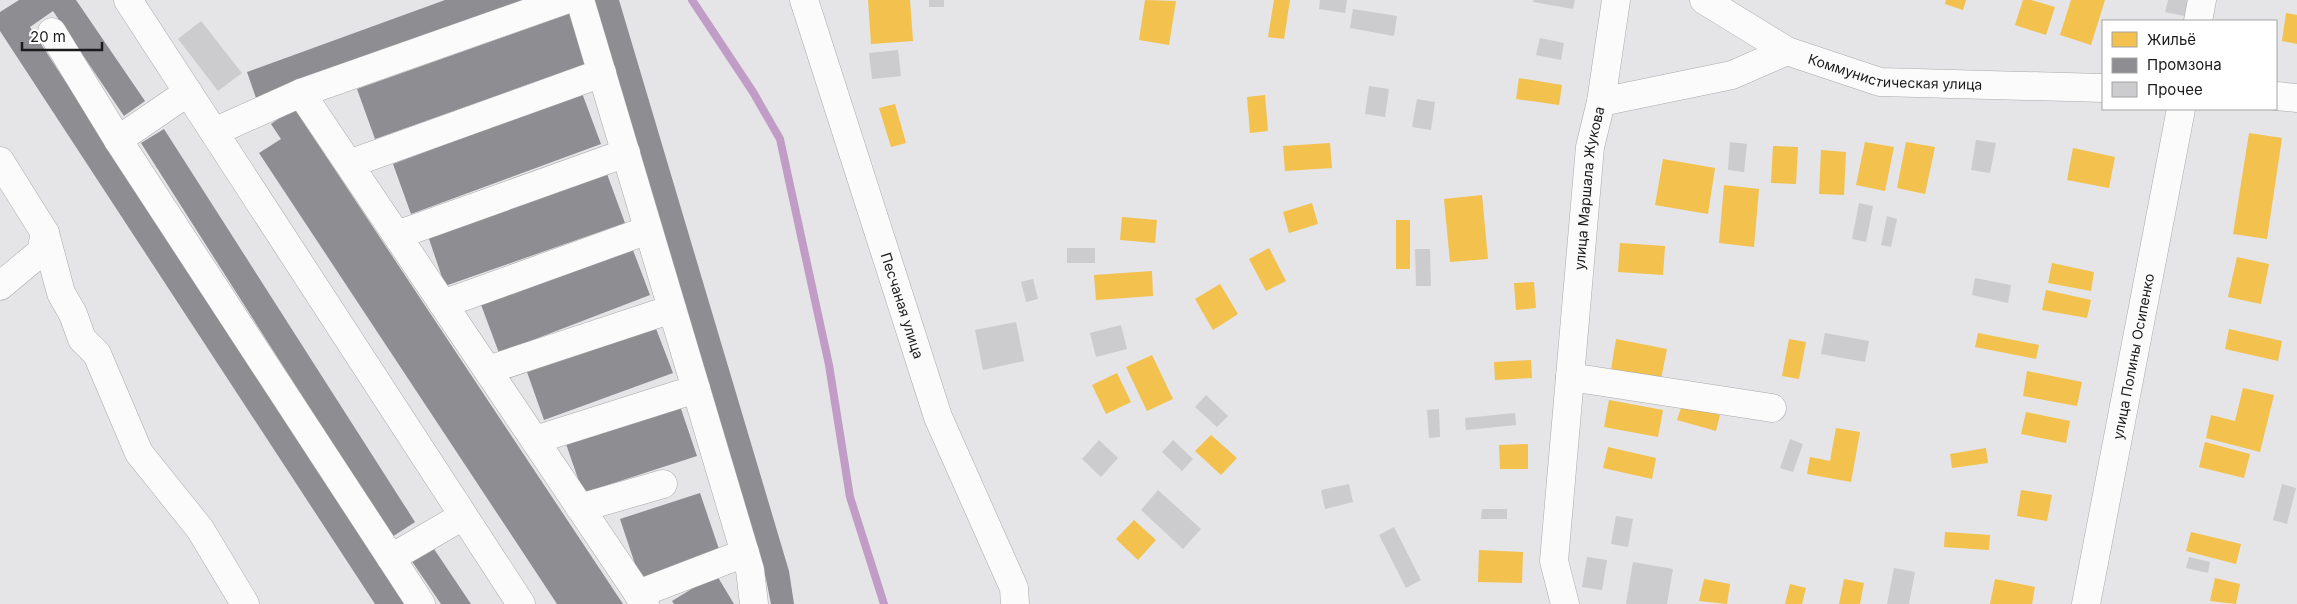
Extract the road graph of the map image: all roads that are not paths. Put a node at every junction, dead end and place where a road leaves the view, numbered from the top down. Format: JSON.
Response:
{"nodes":[{"id":1,"x":128,"y":0,"type":"edge"},
{"id":2,"x":565,"y":0,"type":"edge"},
{"id":3,"x":580,"y":0,"type":"edge"},
{"id":4,"x":804,"y":0,"type":"edge"},
{"id":5,"x":1616,"y":0,"type":"edge"},
{"id":6,"x":1704,"y":0,"type":"edge"},
{"id":7,"x":2202,"y":0,"type":"edge"},
{"id":8,"x":2198,"y":20,"type":"edge"},
{"id":9,"x":52,"y":32,"type":"dead end"},
{"id":10,"x":1787,"y":51,"type":"junction"},
{"id":11,"x":602,"y":73,"type":"junction"},
{"id":12,"x":2102,"y":88,"type":"edge"},
{"id":13,"x":188,"y":92,"type":"junction"},
{"id":14,"x":301,"y":93,"type":"junction"},
{"id":15,"x":2277,"y":96,"type":"edge"},
{"id":16,"x":2297,"y":98,"type":"edge"},
{"id":17,"x":1601,"y":102,"type":"junction"},
{"id":18,"x":2181,"y":110,"type":"edge"},
{"id":19,"x":214,"y":132,"type":"junction"},
{"id":20,"x":118,"y":140,"type":"junction"},
{"id":21,"x":626,"y":153,"type":"junction"},
{"id":22,"x":0,"y":161,"type":"edge"},
{"id":23,"x":349,"y":164,"type":"junction"},
{"id":24,"x":648,"y":230,"type":"junction"},
{"id":25,"x":45,"y":233,"type":"junction"},
{"id":26,"x":397,"y":234,"type":"junction"},
{"id":27,"x":0,"y":286,"type":"edge"},
{"id":28,"x":443,"y":304,"type":"junction"},
{"id":29,"x":672,"y":309,"type":"junction"},
{"id":30,"x":488,"y":370,"type":"junction"},
{"id":31,"x":1570,"y":377,"type":"junction"},
{"id":32,"x":696,"y":389,"type":"junction"},
{"id":33,"x":1772,"y":408,"type":"dead end"},
{"id":34,"x":535,"y":440,"type":"junction"},
{"id":35,"x":663,"y":484,"type":"dead end"},
{"id":36,"x":580,"y":508,"type":"junction"},
{"id":37,"x":463,"y":516,"type":"junction"},
{"id":38,"x":745,"y":553,"type":"junction"},
{"id":39,"x":391,"y":558,"type":"junction"},
{"id":40,"x":642,"y":599,"type":"edge"},
{"id":41,"x":245,"y":604,"type":"edge"},
{"id":42,"x":421,"y":604,"type":"edge"},
{"id":43,"x":520,"y":604,"type":"edge"},
{"id":44,"x":754,"y":604,"type":"edge"},
{"id":45,"x":1015,"y":604,"type":"edge"},
{"id":46,"x":1565,"y":604,"type":"edge"},
{"id":47,"x":2086,"y":604,"type":"edge"}],
"edges":[{"from":1,"to":13,"type":"street"},
{"from":2,"to":14,"type":"street"},
{"from":3,"to":11,"type":"street"},
{"from":4,"to":45,"type":"street","name":"Песчаная улица"},
{"from":5,"to":17,"type":"street","name":"улица Маршала Жукова"},
{"from":6,"to":10,"type":"street","name":"Коммунистическая улица"},
{"from":7,"to":8,"type":"street"},
{"from":9,"to":20,"type":"street"},
{"from":10,"to":12,"type":"street","name":"Коммунистическая улица"},
{"from":10,"to":17,"type":"street"},
{"from":11,"to":21,"type":"street"},
{"from":11,"to":23,"type":"street"},
{"from":13,"to":19,"type":"street"},
{"from":13,"to":20,"type":"street"},
{"from":14,"to":19,"type":"street"},
{"from":14,"to":23,"type":"street"},
{"from":15,"to":16,"type":"street"},
{"from":17,"to":31,"type":"street","name":"улица Маршала Жукова"},
{"from":18,"to":47,"type":"street","name":"улица Полины Осипенко"},
{"from":19,"to":37,"type":"street"},
{"from":20,"to":39,"type":"street"},
{"from":21,"to":24,"type":"street"},
{"from":21,"to":26,"type":"street"},
{"from":22,"to":25,"type":"street"},
{"from":23,"to":26,"type":"street"},
{"from":24,"to":28,"type":"street"},
{"from":24,"to":29,"type":"street"},
{"from":25,"to":27,"type":"street"},
{"from":25,"to":41,"type":"street"},
{"from":26,"to":28,"type":"street"},
{"from":28,"to":30,"type":"street"},
{"from":29,"to":30,"type":"street"},
{"from":29,"to":32,"type":"street"},
{"from":30,"to":34,"type":"street"},
{"from":31,"to":33,"type":"street"},
{"from":31,"to":46,"type":"street","name":"улица Маршала Жукова"},
{"from":32,"to":34,"type":"street"},
{"from":32,"to":38,"type":"street"},
{"from":34,"to":36,"type":"street"},
{"from":35,"to":36,"type":"street"},
{"from":36,"to":40,"type":"street"},
{"from":37,"to":39,"type":"street"},
{"from":37,"to":43,"type":"street"},
{"from":38,"to":40,"type":"street"},
{"from":38,"to":44,"type":"street"},
{"from":39,"to":42,"type":"street"}]}
